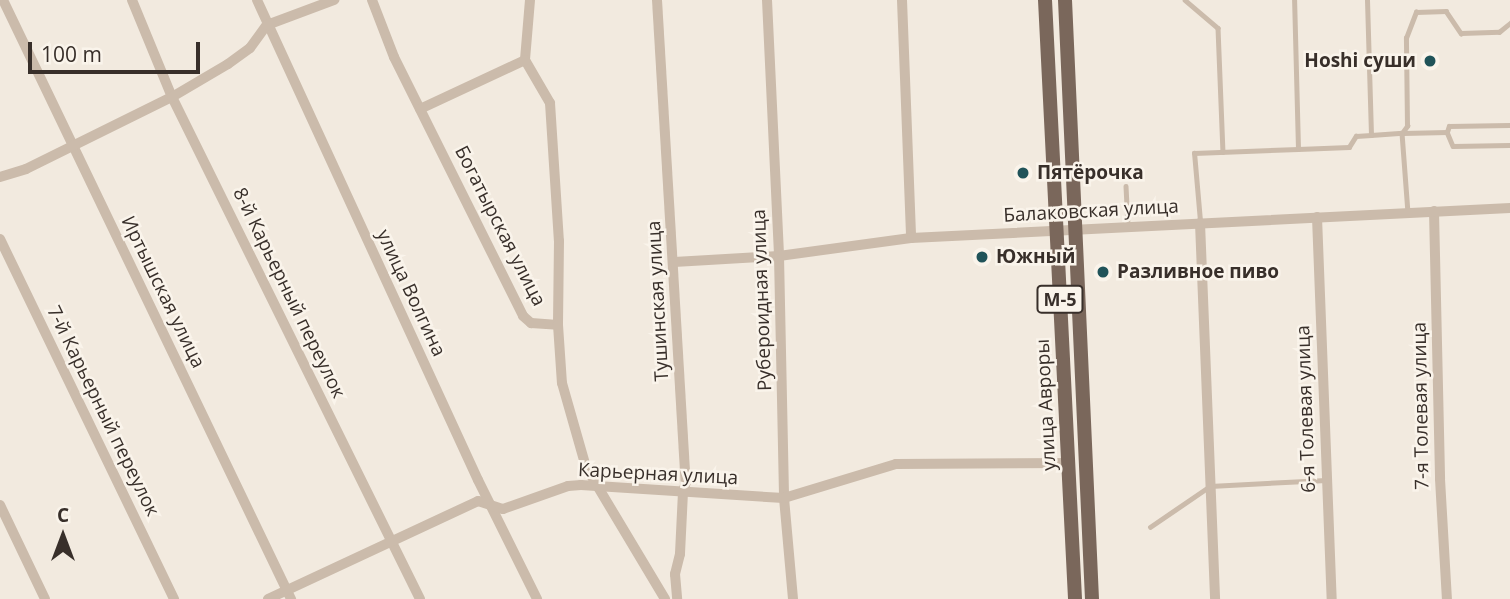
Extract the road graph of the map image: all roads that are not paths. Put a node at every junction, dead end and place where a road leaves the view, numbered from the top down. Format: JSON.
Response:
{"nodes":[{"id":1,"x":3,"y":0,"type":"edge"},
{"id":2,"x":132,"y":0,"type":"edge"},
{"id":3,"x":257,"y":0,"type":"edge"},
{"id":4,"x":334,"y":0,"type":"edge"},
{"id":5,"x":372,"y":0,"type":"edge"},
{"id":6,"x":530,"y":0,"type":"edge"},
{"id":7,"x":657,"y":0,"type":"edge"},
{"id":8,"x":767,"y":0,"type":"edge"},
{"id":9,"x":902,"y":0,"type":"edge"},
{"id":10,"x":1045,"y":0,"type":"edge"},
{"id":11,"x":1065,"y":0,"type":"edge"},
{"id":12,"x":1185,"y":0,"type":"edge"},
{"id":13,"x":1294,"y":0,"type":"edge"},
{"id":14,"x":1367,"y":0,"type":"edge"},
{"id":15,"x":1510,"y":23,"type":"edge"},
{"id":16,"x":267,"y":25,"type":"junction"},
{"id":17,"x":525,"y":60,"type":"junction"},
{"id":18,"x":172,"y":97,"type":"junction"},
{"id":19,"x":420,"y":109,"type":"junction"},
{"id":20,"x":1510,"y":125,"type":"edge"},
{"id":21,"x":1447,"y":132,"type":"junction"},
{"id":22,"x":1402,"y":133,"type":"junction"},
{"id":23,"x":1370,"y":135,"type":"junction"},
{"id":24,"x":73,"y":143,"type":"junction"},
{"id":25,"x":1510,"y":145,"type":"edge"},
{"id":26,"x":1298,"y":149,"type":"junction"},
{"id":27,"x":1223,"y":152,"type":"junction"},
{"id":28,"x":0,"y":177,"type":"edge"},
{"id":29,"x":1126,"y":186,"type":"dead end"},
{"id":30,"x":1510,"y":208,"type":"edge"},
{"id":31,"x":1434,"y":211,"type":"junction"},
{"id":32,"x":1408,"y":213,"type":"junction"},
{"id":33,"x":1317,"y":217,"type":"junction"},
{"id":34,"x":1200,"y":223,"type":"junction"},
{"id":35,"x":1128,"y":227,"type":"junction"},
{"id":36,"x":1075,"y":229,"type":"junction"},
{"id":37,"x":1056,"y":230,"type":"junction"},
{"id":38,"x":911,"y":238,"type":"junction"},
{"id":39,"x":0,"y":239,"type":"edge"},
{"id":40,"x":779,"y":256,"type":"junction"},
{"id":41,"x":674,"y":262,"type":"junction"},
{"id":42,"x":558,"y":325,"type":"junction"},
{"id":43,"x":1069,"y":463,"type":"junction"},
{"id":44,"x":1327,"y":480,"type":"junction"},
{"id":45,"x":1210,"y":485,"type":"junction"},
{"id":46,"x":598,"y":488,"type":"junction"},
{"id":47,"x":682,"y":492,"type":"junction"},
{"id":48,"x":784,"y":498,"type":"junction"},
{"id":49,"x":0,"y":505,"type":"edge"},
{"id":50,"x":491,"y":505,"type":"junction"},
{"id":51,"x":1150,"y":527,"type":"dead end"},
{"id":52,"x":391,"y":540,"type":"junction"},
{"id":53,"x":288,"y":594,"type":"edge"},
{"id":54,"x":45,"y":599,"type":"edge"},
{"id":55,"x":174,"y":599,"type":"edge"},
{"id":56,"x":268,"y":599,"type":"edge"},
{"id":57,"x":420,"y":599,"type":"edge"},
{"id":58,"x":537,"y":599,"type":"edge"},
{"id":59,"x":665,"y":599,"type":"edge"},
{"id":60,"x":677,"y":599,"type":"edge"},
{"id":61,"x":793,"y":599,"type":"edge"},
{"id":62,"x":1075,"y":599,"type":"edge"},
{"id":63,"x":1092,"y":599,"type":"edge"},
{"id":64,"x":1215,"y":599,"type":"edge"},
{"id":65,"x":1332,"y":599,"type":"edge"},
{"id":66,"x":1447,"y":599,"type":"edge"}],
"edges":[{"from":1,"to":24,"type":"street","name":"Иртышская улица"},
{"from":2,"to":18,"type":"street","name":"8-й Карьерный переулок"},
{"from":3,"to":16,"type":"street","name":"улица Волгина"},
{"from":4,"to":16,"type":"street"},
{"from":5,"to":19,"type":"street","name":"Богатырская улица"},
{"from":6,"to":17,"type":"street"},
{"from":7,"to":41,"type":"street","name":"Тушинская улица"},
{"from":8,"to":40,"type":"street","name":"Рубероидная улица"},
{"from":9,"to":38,"type":"street"},
{"from":10,"to":37,"type":"main road","name":"улица Авроры","number":"М-5"},
{"from":11,"to":36,"type":"main road","name":"улица Авроры","number":"М-5"},
{"from":12,"to":27,"type":"lane"},
{"from":13,"to":26,"type":"lane"},
{"from":14,"to":23,"type":"lane"},
{"from":15,"to":22,"type":"lane"},
{"from":16,"to":18,"type":"street"},
{"from":16,"to":50,"type":"street","name":"улица Волгина"},
{"from":17,"to":19,"type":"street"},
{"from":17,"to":42,"type":"street"},
{"from":18,"to":24,"type":"street"},
{"from":18,"to":52,"type":"street","name":"8-й Карьерный переулок"},
{"from":19,"to":42,"type":"street","name":"Богатырская улица"},
{"from":20,"to":21,"type":"lane"},
{"from":21,"to":22,"type":"lane"},
{"from":21,"to":25,"type":"lane"},
{"from":22,"to":23,"type":"lane"},
{"from":22,"to":32,"type":"lane"},
{"from":23,"to":26,"type":"lane"},
{"from":24,"to":28,"type":"street"},
{"from":24,"to":53,"type":"street","name":"Иртышская улица"},
{"from":26,"to":27,"type":"lane"},
{"from":27,"to":34,"type":"lane"},
{"from":29,"to":35,"type":"lane"},
{"from":30,"to":31,"type":"street","name":"Балаковская улица"},
{"from":31,"to":32,"type":"street","name":"Балаковская улица"},
{"from":31,"to":66,"type":"street","name":"7-я Толевая улица"},
{"from":32,"to":33,"type":"street","name":"Балаковская улица"},
{"from":33,"to":34,"type":"street","name":"Балаковская улица"},
{"from":33,"to":44,"type":"street","name":"6-я Толевая улица"},
{"from":34,"to":35,"type":"street","name":"Балаковская улица"},
{"from":34,"to":45,"type":"street"},
{"from":35,"to":36,"type":"street","name":"Балаковская улица"},
{"from":36,"to":37,"type":"street","name":"Балаковская улица"},
{"from":36,"to":63,"type":"main road","name":"улица Авроры","number":"М-5"},
{"from":37,"to":38,"type":"street","name":"Балаковская улица"},
{"from":37,"to":43,"type":"main road","name":"улица Авроры","number":"М-5"},
{"from":38,"to":40,"type":"street","name":"Балаковская улица"},
{"from":39,"to":55,"type":"street","name":"7-й Карьерный переулок"},
{"from":40,"to":41,"type":"street","name":"Балаковская улица"},
{"from":40,"to":48,"type":"street","name":"Рубероидная улица"},
{"from":41,"to":47,"type":"street","name":"Тушинская улица"},
{"from":42,"to":46,"type":"street","name":"Богатырская улица"},
{"from":43,"to":48,"type":"street","name":"Карьерная улица"},
{"from":43,"to":62,"type":"main road","name":"улица Авроры","number":"М-5"},
{"from":44,"to":45,"type":"lane"},
{"from":44,"to":65,"type":"street","name":"6-я Толевая улица"},
{"from":45,"to":51,"type":"lane"},
{"from":45,"to":64,"type":"street"},
{"from":46,"to":47,"type":"street","name":"Карьерная улица"},
{"from":46,"to":50,"type":"street","name":"Карьерная улица"},
{"from":46,"to":59,"type":"street","name":"Богатырская улица"},
{"from":47,"to":48,"type":"street","name":"Карьерная улица"},
{"from":47,"to":60,"type":"street","name":"Тушинская улица"},
{"from":48,"to":61,"type":"street","name":"Рубероидная улица"},
{"from":49,"to":54,"type":"street"},
{"from":50,"to":52,"type":"street","name":"Карьерная улица"},
{"from":50,"to":58,"type":"street","name":"улица Волгина"},
{"from":52,"to":53,"type":"street","name":"Карьерная улица"},
{"from":52,"to":57,"type":"street","name":"8-й Карьерный переулок"},
{"from":53,"to":56,"type":"street","name":"Карьерная улица"}]}
